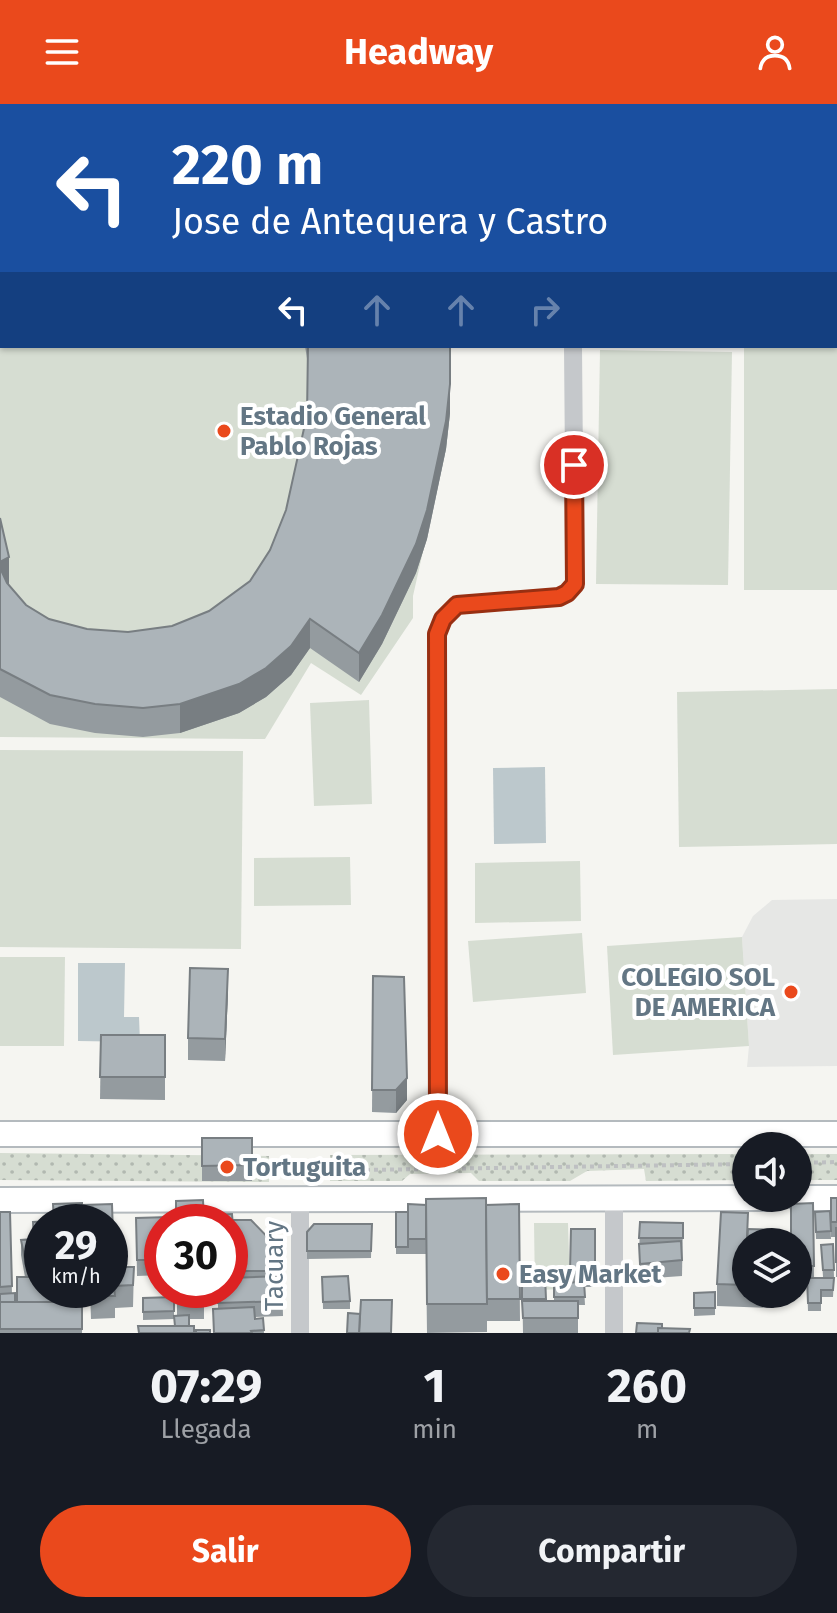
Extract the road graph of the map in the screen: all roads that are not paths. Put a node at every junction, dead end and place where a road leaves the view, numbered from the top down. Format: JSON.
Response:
{"nodes":[{"id":1,"x":137,"y":104,"type":"edge"},
{"id":2,"x":440,"y":104,"type":"edge"},
{"id":3,"x":573,"y":348,"type":"edge"},
{"id":4,"x":0,"y":1134,"type":"edge"},
{"id":5,"x":438,"y":1134,"type":"junction"},
{"id":6,"x":837,"y":1134,"type":"edge"},
{"id":7,"x":614,"y":1198,"type":"junction"},
{"id":8,"x":732,"y":1198,"type":"edge"},
{"id":9,"x":812,"y":1198,"type":"edge"},
{"id":10,"x":837,"y":1198,"type":"edge"},
{"id":11,"x":0,"y":1200,"type":"edge"},
{"id":12,"x":300,"y":1200,"type":"junction"},
{"id":13,"x":300,"y":1333,"type":"edge"},
{"id":14,"x":614,"y":1333,"type":"edge"}],
"edges":[{"from":1,"to":2,"type":"main road"},
{"from":3,"to":5,"type":"street"},
{"from":4,"to":5,"type":"main road"},
{"from":5,"to":6,"type":"main road"},
{"from":7,"to":8,"type":"main road"},
{"from":7,"to":12,"type":"main road"},
{"from":7,"to":14,"type":"street"},
{"from":9,"to":10,"type":"main road"},
{"from":11,"to":12,"type":"main road"},
{"from":12,"to":13,"type":"street","name":"Tacuary"}]}
